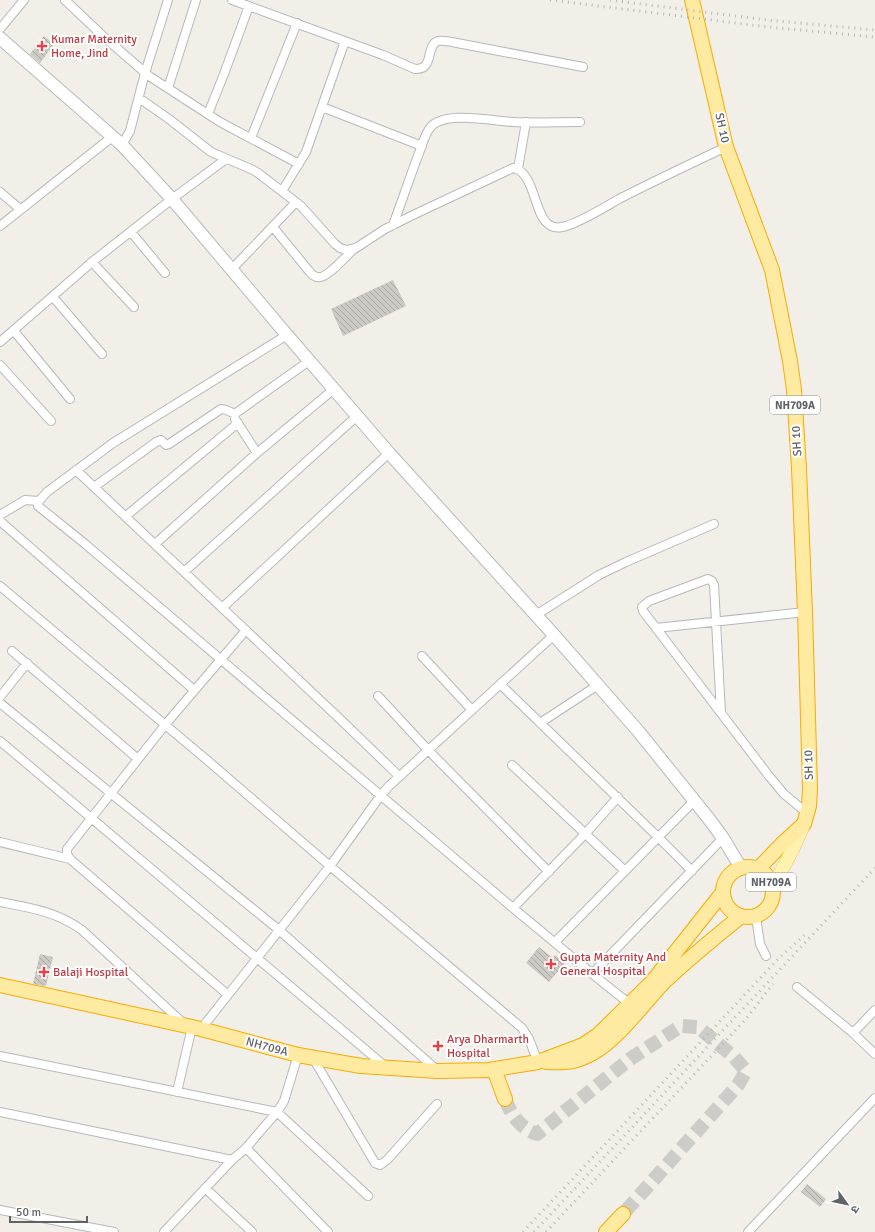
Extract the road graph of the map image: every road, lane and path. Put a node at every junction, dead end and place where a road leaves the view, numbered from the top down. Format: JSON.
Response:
{"nodes":[{"id":1,"x":24,"y":0,"type":"edge"},
{"id":2,"x":65,"y":0,"type":"edge"},
{"id":3,"x":168,"y":0,"type":"edge"},
{"id":4,"x":196,"y":0,"type":"edge"},
{"id":5,"x":232,"y":0,"type":"edge"},
{"id":6,"x":692,"y":0,"type":"edge"},
{"id":7,"x":249,"y":6,"type":"junction"},
{"id":8,"x":297,"y":23,"type":"junction"},
{"id":9,"x":0,"y":29,"type":"edge"},
{"id":10,"x":0,"y":38,"type":"edge"},
{"id":11,"x":345,"y":41,"type":"junction"},
{"id":12,"x":583,"y":67,"type":"dead end"},
{"id":13,"x":145,"y":73,"type":"junction"},
{"id":14,"x":168,"y":88,"type":"junction"},
{"id":15,"x":139,"y":98,"type":"junction"},
{"id":16,"x":322,"y":107,"type":"junction"},
{"id":17,"x":208,"y":114,"type":"junction"},
{"id":18,"x":526,"y":122,"type":"junction"},
{"id":19,"x":580,"y":122,"type":"dead end"},
{"id":20,"x":112,"y":137,"type":"junction"},
{"id":21,"x":251,"y":138,"type":"junction"},
{"id":22,"x":122,"y":145,"type":"junction"},
{"id":23,"x":422,"y":146,"type":"junction"},
{"id":24,"x":726,"y":147,"type":"junction"},
{"id":25,"x":226,"y":159,"type":"junction"},
{"id":26,"x":299,"y":164,"type":"junction"},
{"id":27,"x":518,"y":169,"type":"junction"},
{"id":28,"x":282,"y":191,"type":"junction"},
{"id":29,"x":0,"y":192,"type":"edge"},
{"id":30,"x":172,"y":199,"type":"junction"},
{"id":31,"x":296,"y":202,"type":"junction"},
{"id":32,"x":20,"y":209,"type":"junction"},
{"id":33,"x":393,"y":225,"type":"junction"},
{"id":34,"x":0,"y":226,"type":"edge"},
{"id":35,"x":273,"y":227,"type":"junction"},
{"id":36,"x":131,"y":232,"type":"junction"},
{"id":37,"x":356,"y":248,"type":"junction"},
{"id":38,"x":92,"y":262,"type":"junction"},
{"id":39,"x":232,"y":269,"type":"junction"},
{"id":40,"x":165,"y":273,"type":"dead end"},
{"id":41,"x":53,"y":297,"type":"junction"},
{"id":42,"x":134,"y":307,"type":"dead end"},
{"id":43,"x":14,"y":331,"type":"junction"},
{"id":44,"x":287,"y":335,"type":"junction"},
{"id":45,"x":0,"y":342,"type":"edge"},
{"id":46,"x":102,"y":354,"type":"dead end"},
{"id":47,"x":309,"y":361,"type":"junction"},
{"id":48,"x":0,"y":365,"type":"edge"},
{"id":49,"x":334,"y":389,"type":"junction"},
{"id":50,"x":70,"y":399,"type":"dead end"},
{"id":51,"x":231,"y":413,"type":"junction"},
{"id":52,"x":357,"y":416,"type":"junction"},
{"id":53,"x":52,"y":421,"type":"dead end"},
{"id":54,"x":238,"y":423,"type":"junction"},
{"id":55,"x":257,"y":452,"type":"junction"},
{"id":56,"x":389,"y":453,"type":"junction"},
{"id":57,"x":76,"y":470,"type":"junction"},
{"id":58,"x":94,"y":487,"type":"junction"},
{"id":59,"x":39,"y":501,"type":"junction"},
{"id":60,"x":0,"y":515,"type":"edge"},
{"id":61,"x":126,"y":516,"type":"junction"},
{"id":62,"x":0,"y":521,"type":"edge"},
{"id":63,"x":714,"y":524,"type":"dead end"},
{"id":64,"x":155,"y":544,"type":"junction"},
{"id":65,"x":184,"y":572,"type":"junction"},
{"id":66,"x":0,"y":586,"type":"edge"},
{"id":67,"x":222,"y":608,"type":"junction"},
{"id":68,"x":805,"y":612,"type":"junction"},
{"id":69,"x":536,"y":615,"type":"junction"},
{"id":70,"x":716,"y":622,"type":"junction"},
{"id":71,"x":656,"y":628,"type":"junction"},
{"id":72,"x":246,"y":630,"type":"junction"},
{"id":73,"x":554,"y":635,"type":"junction"},
{"id":74,"x":12,"y":652,"type":"dead end"},
{"id":75,"x":422,"y":656,"type":"dead end"},
{"id":76,"x":220,"y":659,"type":"junction"},
{"id":77,"x":26,"y":664,"type":"junction"},
{"id":78,"x":500,"y":684,"type":"junction"},
{"id":79,"x":598,"y":685,"type":"junction"},
{"id":80,"x":194,"y":690,"type":"junction"},
{"id":81,"x":378,"y":696,"type":"dead end"},
{"id":82,"x":0,"y":697,"type":"edge"},
{"id":83,"x":0,"y":703,"type":"edge"},
{"id":84,"x":472,"y":710,"type":"junction"},
{"id":85,"x":721,"y":713,"type":"junction"},
{"id":86,"x":540,"y":722,"type":"junction"},
{"id":87,"x":165,"y":725,"type":"junction"},
{"id":88,"x":0,"y":741,"type":"edge"},
{"id":89,"x":428,"y":750,"type":"junction"},
{"id":90,"x":138,"y":759,"type":"junction"},
{"id":91,"x":512,"y":765,"type":"dead end"},
{"id":92,"x":399,"y":776,"type":"junction"},
{"id":93,"x":110,"y":794,"type":"junction"},
{"id":94,"x":381,"y":795,"type":"junction"},
{"id":95,"x":618,"y":797,"type":"junction"},
{"id":96,"x":694,"y":800,"type":"junction"},
{"id":97,"x":91,"y":818,"type":"junction"},
{"id":98,"x":806,"y":819,"type":"junction"},
{"id":99,"x":585,"y":834,"type":"junction"},
{"id":100,"x":658,"y":837,"type":"junction"},
{"id":101,"x":723,"y":838,"type":"junction"},
{"id":102,"x":0,"y":842,"type":"edge"},
{"id":103,"x":70,"y":859,"type":"junction"},
{"id":104,"x":330,"y":866,"type":"junction"},
{"id":105,"x":741,"y":868,"type":"junction"},
{"id":106,"x":758,"y":869,"type":"junction"},
{"id":107,"x":624,"y":871,"type":"junction"},
{"id":108,"x":692,"y":871,"type":"junction"},
{"id":109,"x":548,"y":872,"type":"junction"},
{"id":110,"x":773,"y":886,"type":"junction"},
{"id":111,"x":723,"y":892,"type":"junction"},
{"id":112,"x":0,"y":902,"type":"edge"},
{"id":113,"x":513,"y":908,"type":"junction"},
{"id":114,"x":740,"y":917,"type":"junction"},
{"id":115,"x":756,"y":917,"type":"junction"},
{"id":116,"x":279,"y":930,"type":"junction"},
{"id":117,"x":556,"y":942,"type":"junction"},
{"id":118,"x":766,"y":956,"type":"dead end"},
{"id":119,"x":257,"y":958,"type":"junction"},
{"id":120,"x":592,"y":974,"type":"junction"},
{"id":121,"x":0,"y":985,"type":"edge"},
{"id":122,"x":797,"y":987,"type":"dead end"},
{"id":123,"x":228,"y":995,"type":"junction"},
{"id":124,"x":630,"y":1004,"type":"junction"},
{"id":125,"x":875,"y":1010,"type":"edge"},
{"id":126,"x":193,"y":1027,"type":"junction"},
{"id":127,"x":853,"y":1033,"type":"junction"},
{"id":128,"x":874,"y":1052,"type":"edge"},
{"id":129,"x":298,"y":1055,"type":"junction"},
{"id":130,"x":0,"y":1056,"type":"edge"},
{"id":131,"x":313,"y":1058,"type":"junction"},
{"id":132,"x":538,"y":1062,"type":"junction"},
{"id":133,"x":387,"y":1068,"type":"junction"},
{"id":134,"x":494,"y":1069,"type":"junction"},
{"id":135,"x":438,"y":1071,"type":"junction"},
{"id":136,"x":177,"y":1092,"type":"junction"},
{"id":137,"x":875,"y":1098,"type":"edge"},
{"id":138,"x":505,"y":1099,"type":"tunnel mouth"},
{"id":139,"x":437,"y":1104,"type":"dead end"},
{"id":140,"x":0,"y":1112,"type":"edge"},
{"id":141,"x":278,"y":1112,"type":"junction"},
{"id":142,"x":246,"y":1148,"type":"junction"},
{"id":143,"x":232,"y":1160,"type":"junction"},
{"id":144,"x":205,"y":1188,"type":"junction"},
{"id":145,"x":368,"y":1196,"type":"dead end"},
{"id":146,"x":0,"y":1210,"type":"edge"},
{"id":147,"x":623,"y":1214,"type":"tunnel mouth"},
{"id":148,"x":114,"y":1232,"type":"edge"},
{"id":149,"x":164,"y":1232,"type":"edge"},
{"id":150,"x":252,"y":1232,"type":"edge"},
{"id":151,"x":328,"y":1232,"type":"edge"},
{"id":152,"x":606,"y":1232,"type":"edge"},
{"id":153,"x":748,"y":1232,"type":"edge"}],
"edges":[{"from":1,"to":9,"type":"street"},
{"from":2,"to":13,"type":"street"},
{"from":3,"to":13,"type":"street"},
{"from":4,"to":14,"type":"street"},
{"from":5,"to":7,"type":"street"},
{"from":6,"to":24,"type":"highway","name":"SH 10","number":"NH709A"},
{"from":7,"to":8,"type":"street"},
{"from":7,"to":17,"type":"street"},
{"from":8,"to":11,"type":"street"},
{"from":8,"to":21,"type":"street"},
{"from":10,"to":20,"type":"main road","number":"NH709A"},
{"from":11,"to":12,"type":"street"},
{"from":11,"to":16,"type":"street"},
{"from":13,"to":14,"type":"street"},
{"from":13,"to":15,"type":"street"},
{"from":14,"to":17,"type":"street"},
{"from":15,"to":22,"type":"street"},
{"from":15,"to":25,"type":"street"},
{"from":16,"to":23,"type":"street"},
{"from":16,"to":26,"type":"street"},
{"from":17,"to":21,"type":"street"},
{"from":18,"to":19,"type":"street"},
{"from":18,"to":23,"type":"street"},
{"from":18,"to":27,"type":"street"},
{"from":20,"to":22,"type":"main road","number":"NH709A"},
{"from":20,"to":32,"type":"street"},
{"from":21,"to":26,"type":"street"},
{"from":22,"to":30,"type":"main road","number":"NH709A"},
{"from":23,"to":33,"type":"street"},
{"from":24,"to":27,"type":"street"},
{"from":24,"to":68,"type":"highway","name":"SH 10","number":"NH709A"},
{"from":25,"to":28,"type":"street"},
{"from":25,"to":30,"type":"street"},
{"from":26,"to":28,"type":"street"},
{"from":27,"to":33,"type":"street"},
{"from":28,"to":31,"type":"street"},
{"from":29,"to":32,"type":"street"},
{"from":30,"to":36,"type":"street"},
{"from":30,"to":39,"type":"main road","number":"NH709A"},
{"from":31,"to":35,"type":"street"},
{"from":31,"to":37,"type":"street"},
{"from":32,"to":34,"type":"street"},
{"from":33,"to":37,"type":"street"},
{"from":35,"to":37,"type":"street"},
{"from":35,"to":39,"type":"street"},
{"from":36,"to":38,"type":"street"},
{"from":36,"to":40,"type":"street"},
{"from":38,"to":41,"type":"street"},
{"from":38,"to":42,"type":"street"},
{"from":39,"to":44,"type":"main road","number":"NH709A"},
{"from":41,"to":43,"type":"street"},
{"from":41,"to":46,"type":"street"},
{"from":43,"to":45,"type":"street"},
{"from":43,"to":50,"type":"street"},
{"from":44,"to":47,"type":"main road","number":"NH709A"},
{"from":44,"to":57,"type":"street"},
{"from":47,"to":49,"type":"main road","number":"NH709A"},
{"from":47,"to":51,"type":"street"},
{"from":48,"to":53,"type":"street"},
{"from":49,"to":52,"type":"main road","number":"NH709A"},
{"from":49,"to":55,"type":"street"},
{"from":51,"to":54,"type":"street"},
{"from":51,"to":58,"type":"street"},
{"from":52,"to":56,"type":"main road","number":"NH709A"},
{"from":52,"to":65,"type":"street"},
{"from":54,"to":55,"type":"street"},
{"from":54,"to":61,"type":"street"},
{"from":55,"to":64,"type":"street"},
{"from":56,"to":67,"type":"street"},
{"from":56,"to":69,"type":"main road","number":"NH709A"},
{"from":57,"to":58,"type":"street"},
{"from":57,"to":59,"type":"street"},
{"from":58,"to":61,"type":"street"},
{"from":59,"to":60,"type":"street"},
{"from":59,"to":76,"type":"street"},
{"from":61,"to":64,"type":"street"},
{"from":62,"to":80,"type":"street"},
{"from":63,"to":69,"type":"street"},
{"from":64,"to":65,"type":"street"},
{"from":65,"to":67,"type":"street"},
{"from":66,"to":87,"type":"street"},
{"from":67,"to":72,"type":"street"},
{"from":68,"to":70,"type":"street"},
{"from":68,"to":98,"type":"highway","name":"SH 10","number":"NH709A"},
{"from":69,"to":73,"type":"main road","number":"NH709A"},
{"from":70,"to":71,"type":"street"},
{"from":70,"to":71,"type":"street"},
{"from":70,"to":85,"type":"street"},
{"from":71,"to":85,"type":"street"},
{"from":72,"to":76,"type":"street"},
{"from":72,"to":92,"type":"street"},
{"from":73,"to":78,"type":"street"},
{"from":73,"to":79,"type":"main road","number":"NH709A"},
{"from":74,"to":77,"type":"street"},
{"from":75,"to":84,"type":"street"},
{"from":76,"to":80,"type":"street"},
{"from":76,"to":94,"type":"street"},
{"from":77,"to":82,"type":"street"},
{"from":77,"to":90,"type":"street"},
{"from":78,"to":84,"type":"street"},
{"from":78,"to":86,"type":"street"},
{"from":79,"to":86,"type":"street"},
{"from":79,"to":96,"type":"main road","number":"NH709A"},
{"from":80,"to":87,"type":"street"},
{"from":81,"to":89,"type":"street"},
{"from":83,"to":93,"type":"street"},
{"from":84,"to":89,"type":"street"},
{"from":85,"to":98,"type":"street"},
{"from":86,"to":95,"type":"street"},
{"from":87,"to":90,"type":"street"},
{"from":87,"to":104,"type":"street"},
{"from":88,"to":97,"type":"street"},
{"from":89,"to":92,"type":"street"},
{"from":89,"to":109,"type":"street"},
{"from":90,"to":93,"type":"street"},
{"from":91,"to":99,"type":"street"},
{"from":92,"to":94,"type":"street"},
{"from":93,"to":97,"type":"street"},
{"from":93,"to":116,"type":"street"},
{"from":94,"to":104,"type":"street"},
{"from":94,"to":113,"type":"street"},
{"from":95,"to":99,"type":"street"},
{"from":95,"to":100,"type":"street"},
{"from":96,"to":100,"type":"street"},
{"from":96,"to":101,"type":"main road","number":"NH709A"},
{"from":97,"to":103,"type":"street"},
{"from":97,"to":119,"type":"street"},
{"from":98,"to":106,"type":"highway","number":"NH709A"},
{"from":98,"to":110,"type":"main road","name":"SH 10","number":"NH709A"},
{"from":99,"to":107,"type":"street"},
{"from":99,"to":109,"type":"street"},
{"from":100,"to":107,"type":"street"},
{"from":100,"to":108,"type":"street"},
{"from":101,"to":105,"type":"main road","number":"NH709A"},
{"from":101,"to":108,"type":"street"},
{"from":102,"to":103,"type":"street"},
{"from":103,"to":123,"type":"street"},
{"from":104,"to":116,"type":"street"},
{"from":104,"to":132,"type":"street"},
{"from":105,"to":106,"type":"highway","number":"NH709A"},
{"from":105,"to":111,"type":"highway","number":"NH709A"},
{"from":106,"to":110,"type":"highway","number":"NH709A"},
{"from":107,"to":117,"type":"street"},
{"from":108,"to":120,"type":"street"},
{"from":109,"to":113,"type":"street"},
{"from":110,"to":115,"type":"highway","number":"NH709A"},
{"from":111,"to":114,"type":"highway"},
{"from":111,"to":124,"type":"highway","name":"NH709A"},
{"from":112,"to":126,"type":"street"},
{"from":113,"to":117,"type":"street"},
{"from":114,"to":115,"type":"highway"},
{"from":114,"to":132,"type":"highway","name":"NH709A"},
{"from":115,"to":118,"type":"street"},
{"from":116,"to":119,"type":"street"},
{"from":116,"to":135,"type":"street"},
{"from":117,"to":120,"type":"street"},
{"from":119,"to":123,"type":"street"},
{"from":119,"to":133,"type":"street"},
{"from":120,"to":124,"type":"street"},
{"from":121,"to":126,"type":"highway","name":"NH709A"},
{"from":122,"to":127,"type":"street"},
{"from":123,"to":126,"type":"street"},
{"from":124,"to":132,"type":"highway","name":"NH709A"},
{"from":125,"to":127,"type":"street"},
{"from":126,"to":129,"type":"highway","name":"NH709A"},
{"from":126,"to":136,"type":"street"},
{"from":127,"to":128,"type":"street"},
{"from":129,"to":131,"type":"highway","name":"NH709A"},
{"from":129,"to":141,"type":"street"},
{"from":130,"to":136,"type":"street"},
{"from":131,"to":133,"type":"highway","name":"NH709A"},
{"from":131,"to":139,"type":"street"},
{"from":132,"to":134,"type":"highway","name":"NH709A"},
{"from":133,"to":135,"type":"highway","name":"NH709A"},
{"from":134,"to":135,"type":"highway","name":"NH709A"},
{"from":134,"to":138,"type":"highway"},
{"from":136,"to":141,"type":"street"},
{"from":137,"to":153,"type":"street"},
{"from":140,"to":143,"type":"street"},
{"from":141,"to":142,"type":"street"},
{"from":141,"to":145,"type":"street"},
{"from":142,"to":143,"type":"street"},
{"from":142,"to":151,"type":"street"},
{"from":143,"to":144,"type":"street"},
{"from":144,"to":149,"type":"street"},
{"from":144,"to":150,"type":"street"},
{"from":146,"to":148,"type":"street"},
{"from":147,"to":152,"type":"highway"}]}
